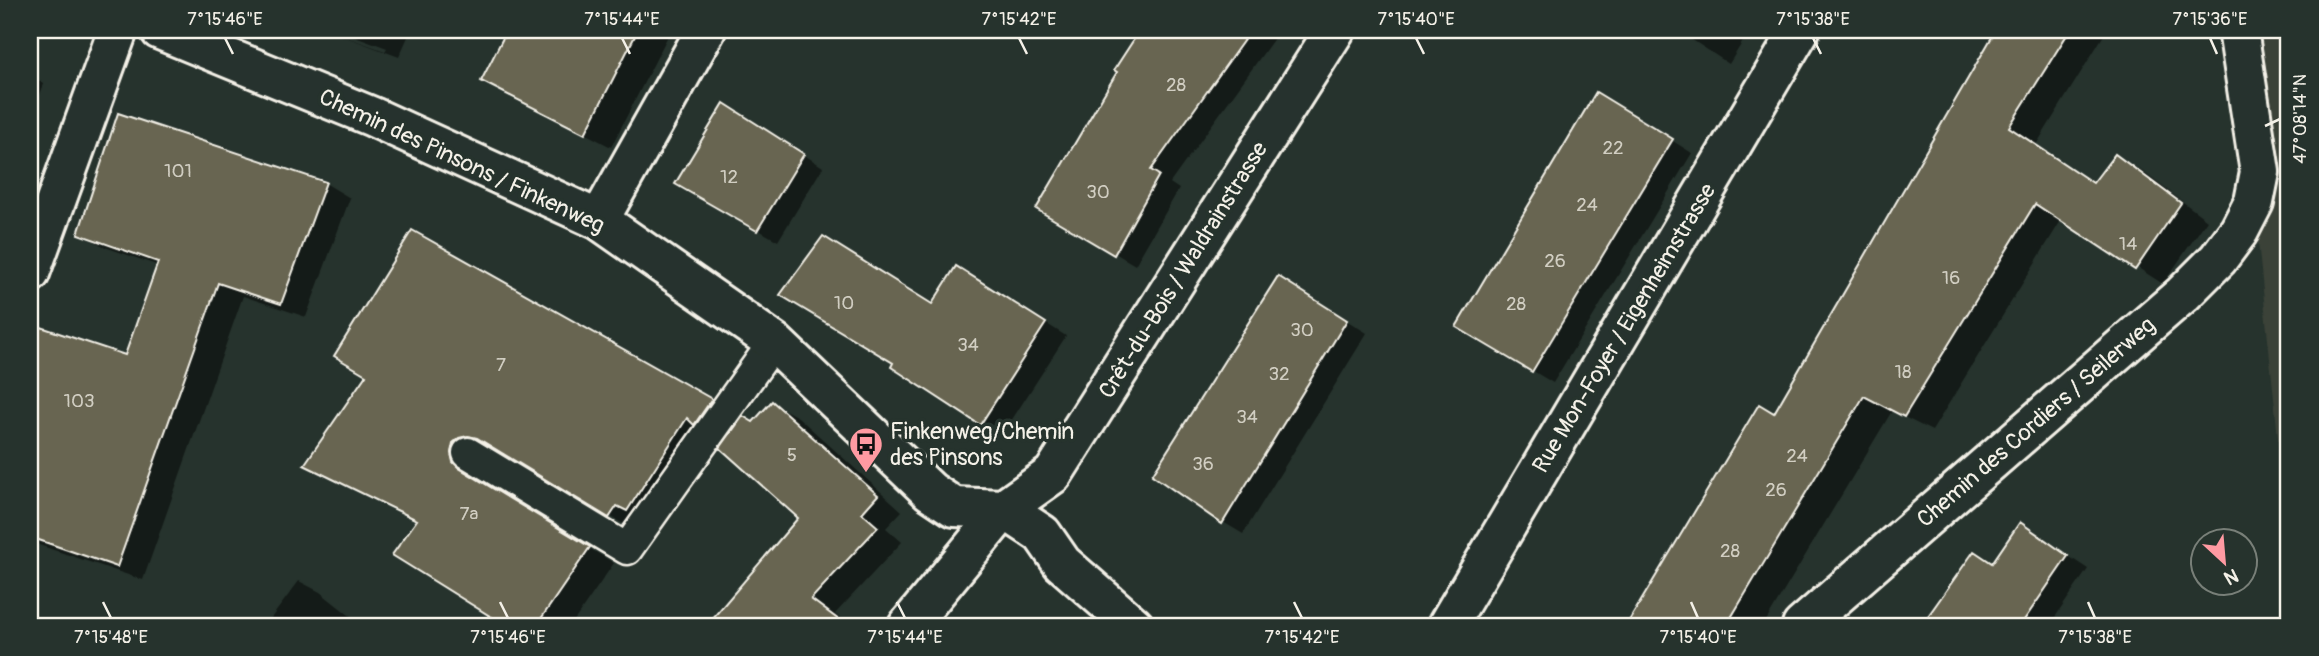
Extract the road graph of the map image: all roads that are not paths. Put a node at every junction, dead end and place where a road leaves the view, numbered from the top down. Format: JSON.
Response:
{"nodes":[{"id":1,"x":118,"y":30,"type":"edge"},
{"id":2,"x":160,"y":30,"type":"edge"},
{"id":3,"x":706,"y":30,"type":"edge"},
{"id":4,"x":1335,"y":30,"type":"edge"},
{"id":5,"x":1800,"y":30,"type":"edge"},
{"id":6,"x":2238,"y":30,"type":"edge"},
{"id":7,"x":599,"y":220,"type":"junction"},
{"id":8,"x":30,"y":273,"type":"edge"},
{"id":9,"x":774,"y":342,"type":"junction"},
{"id":10,"x":468,"y":453,"type":"dead end"},
{"id":11,"x":1004,"y":509,"type":"junction"},
{"id":12,"x":908,"y":626,"type":"edge"},
{"id":13,"x":1134,"y":626,"type":"edge"},
{"id":14,"x":1447,"y":626,"type":"edge"},
{"id":15,"x":1802,"y":626,"type":"edge"}],
"edges":[{"from":1,"to":8,"type":"street"},
{"from":2,"to":7,"type":"street","name":"Chemin des Pinsons / Finkenweg"},
{"from":3,"to":7,"type":"street"},
{"from":4,"to":11,"type":"street","name":"Crêt-du-Bois / Waldrainstrasse"},
{"from":5,"to":14,"type":"street","name":"Rue Mon-Foyer / Eigenheimstrasse"},
{"from":6,"to":15,"type":"street","name":"Chemin des Cordiers / Seilerweg"},
{"from":7,"to":9,"type":"street","name":"Chemin des Pinsons / Finkenweg"},
{"from":9,"to":10,"type":"lane"},
{"from":9,"to":11,"type":"street","name":"Chemin des Pinsons / Finkenweg"},
{"from":11,"to":12,"type":"street","name":"Crêt-du-Bois / Waldrainstrasse"},
{"from":11,"to":13,"type":"street","name":"Chemin des Pinsons / Finkenweg"}]}
